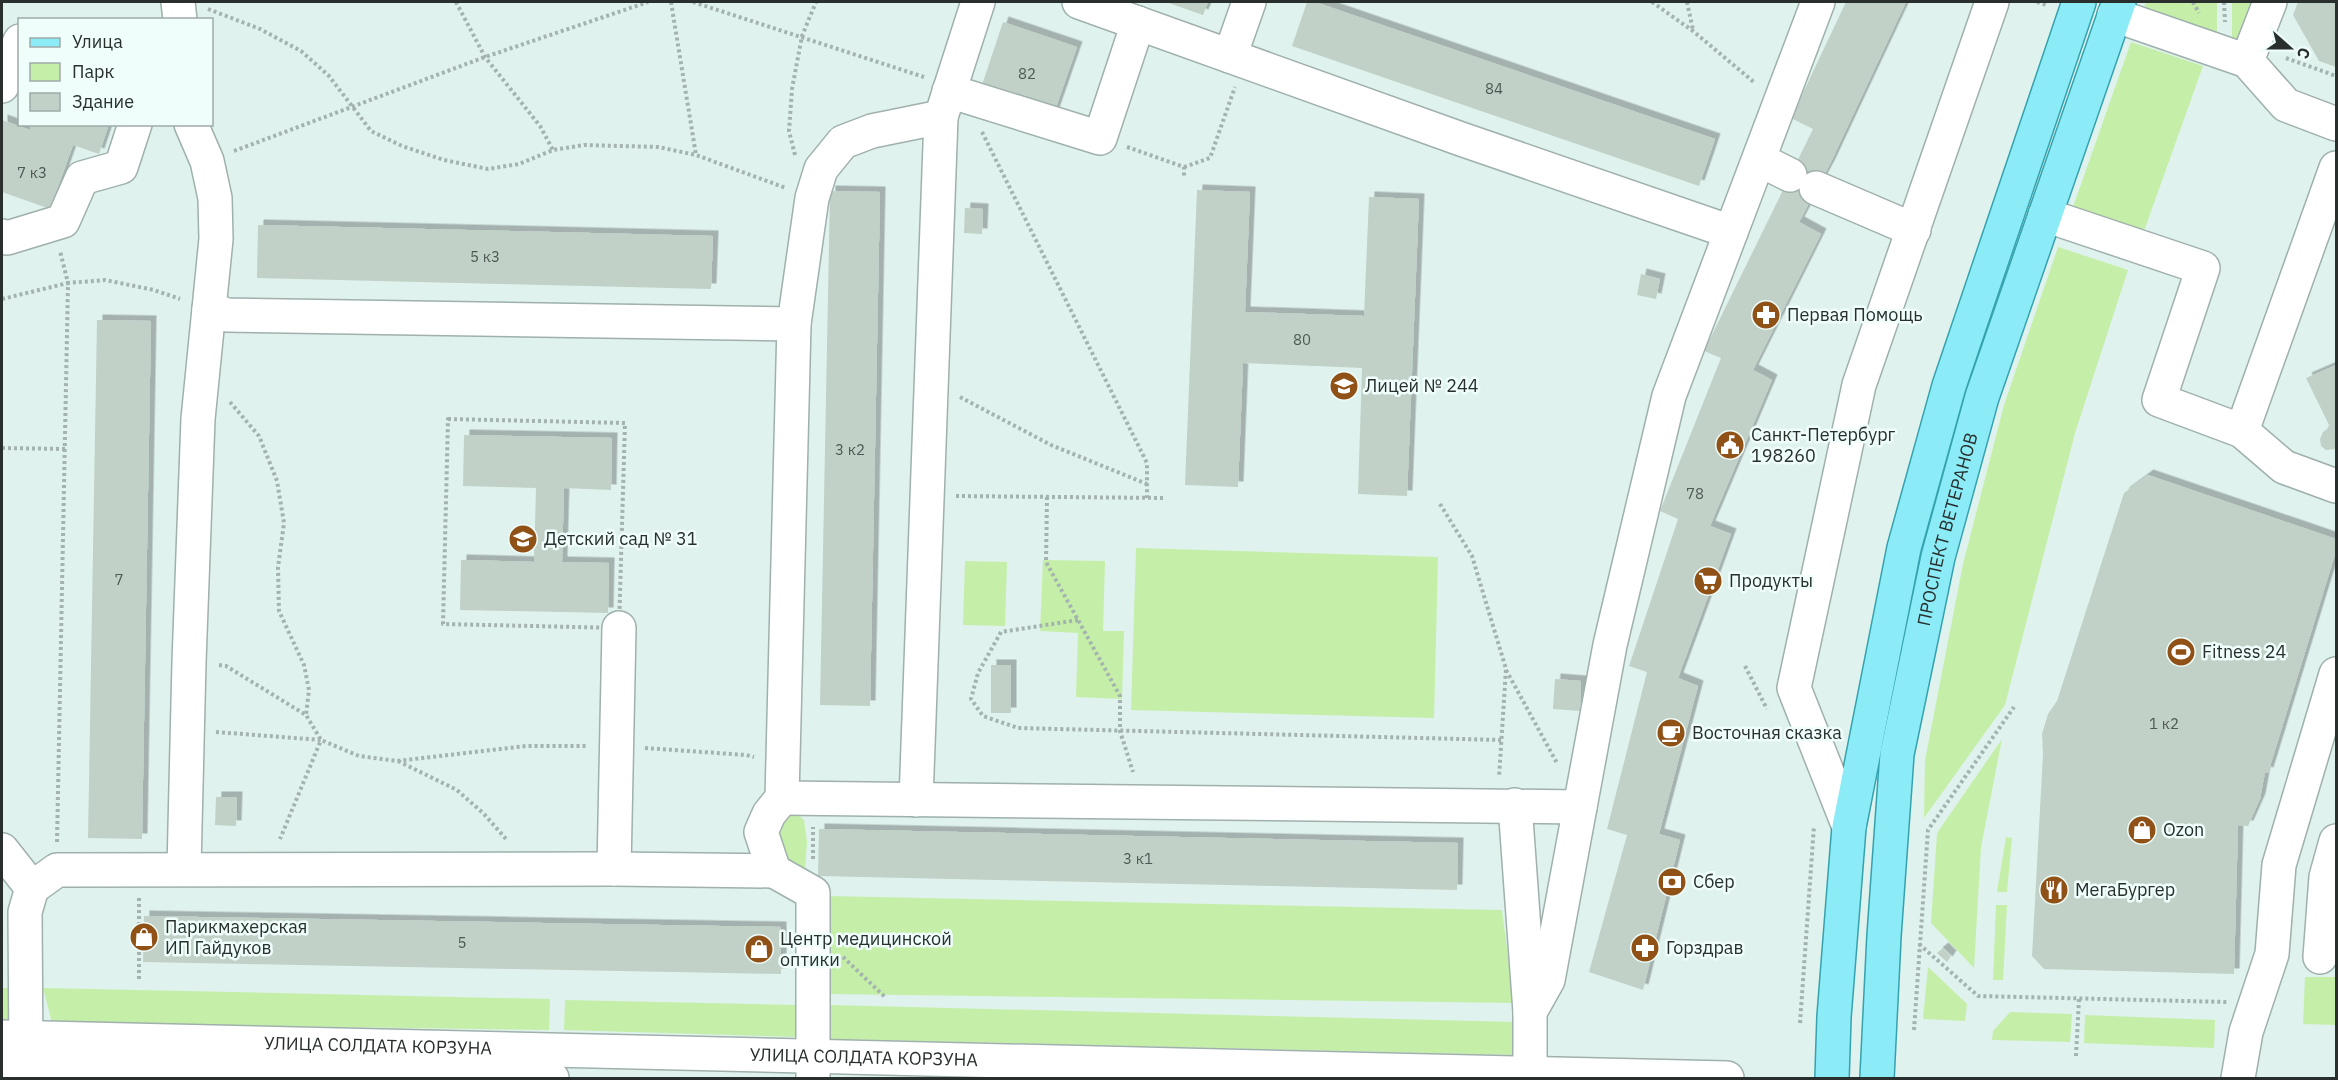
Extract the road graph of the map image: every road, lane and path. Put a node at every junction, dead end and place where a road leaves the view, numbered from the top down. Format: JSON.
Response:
{"nodes":[{"id":1,"x":456,"y":2,"type":"edge"},
{"id":2,"x":648,"y":2,"type":"edge"},
{"id":3,"x":671,"y":2,"type":"edge"},
{"id":4,"x":693,"y":2,"type":"edge"},
{"id":5,"x":816,"y":2,"type":"edge"},
{"id":6,"x":978,"y":2,"type":"edge"},
{"id":7,"x":1080,"y":2,"type":"edge"},
{"id":8,"x":1249,"y":2,"type":"edge"},
{"id":9,"x":1652,"y":2,"type":"edge"},
{"id":10,"x":1687,"y":2,"type":"edge"},
{"id":11,"x":1818,"y":2,"type":"edge"},
{"id":12,"x":1992,"y":2,"type":"edge"},
{"id":13,"x":2037,"y":2,"type":"edge"},
{"id":14,"x":2270,"y":2,"type":"edge"},
{"id":15,"x":2065,"y":4,"type":"edge"},
{"id":16,"x":2117,"y":8,"type":"edge"},
{"id":17,"x":186,"y":9,"type":"edge"},
{"id":18,"x":1138,"y":23,"type":"junction"},
{"id":19,"x":1693,"y":31,"type":"junction"},
{"id":20,"x":802,"y":36,"type":"junction"},
{"id":21,"x":18,"y":46,"type":"edge"},
{"id":22,"x":485,"y":57,"type":"junction"},
{"id":23,"x":1237,"y":58,"type":"junction"},
{"id":24,"x":2290,"y":60,"type":"dead end"},
{"id":25,"x":2247,"y":61,"type":"junction"},
{"id":26,"x":2337,"y":76,"type":"edge"},
{"id":27,"x":2,"y":86,"type":"edge"},
{"id":28,"x":1779,"y":103,"type":"junction"},
{"id":29,"x":945,"y":104,"type":"junction"},
{"id":30,"x":351,"y":107,"type":"junction"},
{"id":31,"x":2337,"y":124,"type":"edge"},
{"id":32,"x":134,"y":126,"type":"edge"},
{"id":33,"x":192,"y":126,"type":"edge"},
{"id":34,"x":981,"y":131,"type":"dead end"},
{"id":35,"x":1100,"y":138,"type":"junction"},
{"id":36,"x":554,"y":150,"type":"junction"},
{"id":37,"x":696,"y":155,"type":"junction"},
{"id":38,"x":1760,"y":160,"type":"junction"},
{"id":39,"x":207,"y":161,"type":"junction"},
{"id":40,"x":1184,"y":167,"type":"junction"},
{"id":41,"x":2337,"y":168,"type":"edge"},
{"id":42,"x":1184,"y":178,"type":"dead end"},
{"id":43,"x":812,"y":198,"type":"junction"},
{"id":44,"x":2045,"y":215,"type":"junction"},
{"id":45,"x":1914,"y":230,"type":"junction"},
{"id":46,"x":1731,"y":232,"type":"junction"},
{"id":47,"x":2,"y":236,"type":"edge"},
{"id":48,"x":68,"y":283,"type":"junction"},
{"id":49,"x":2,"y":299,"type":"edge"},
{"id":50,"x":208,"y":309,"type":"junction"},
{"id":51,"x":794,"y":324,"type":"junction"},
{"id":52,"x":930,"y":382,"type":"junction"},
{"id":53,"x":225,"y":396,"type":"dead end"},
{"id":54,"x":2242,"y":431,"type":"junction"},
{"id":55,"x":2,"y":448,"type":"edge"},
{"id":56,"x":65,"y":449,"type":"junction"},
{"id":57,"x":1147,"y":484,"type":"junction"},
{"id":58,"x":2337,"y":486,"type":"edge"},
{"id":59,"x":926,"y":496,"type":"junction"},
{"id":60,"x":1047,"y":497,"type":"junction"},
{"id":61,"x":1148,"y":498,"type":"junction"},
{"id":62,"x":1165,"y":498,"type":"dead end"},
{"id":63,"x":1440,"y":504,"type":"dead end"},
{"id":64,"x":1078,"y":620,"type":"junction"},
{"id":65,"x":619,"y":628,"type":"junction"},
{"id":66,"x":189,"y":662,"type":"junction"},
{"id":67,"x":1745,"y":666,"type":"dead end"},
{"id":68,"x":1506,"y":669,"type":"junction"},
{"id":69,"x":2337,"y":674,"type":"edge"},
{"id":70,"x":2014,"y":707,"type":"dead end"},
{"id":71,"x":306,"y":716,"type":"junction"},
{"id":72,"x":1771,"y":716,"type":"dead end"},
{"id":73,"x":187,"y":730,"type":"junction"},
{"id":74,"x":1120,"y":731,"type":"junction"},
{"id":75,"x":321,"y":740,"type":"junction"},
{"id":76,"x":1501,"y":740,"type":"junction"},
{"id":77,"x":617,"y":746,"type":"junction"},
{"id":78,"x":397,"y":761,"type":"junction"},
{"id":79,"x":1559,"y":767,"type":"dead end"},
{"id":80,"x":793,"y":789,"type":"junction"},
{"id":81,"x":916,"y":800,"type":"junction"},
{"id":82,"x":1142,"y":802,"type":"junction"},
{"id":83,"x":1506,"y":805,"type":"junction"},
{"id":84,"x":1580,"y":807,"type":"junction"},
{"id":85,"x":1814,"y":819,"type":"dead end"},
{"id":86,"x":1850,"y":827,"type":"junction"},
{"id":87,"x":2337,"y":841,"type":"edge"},
{"id":88,"x":2,"y":850,"type":"edge"},
{"id":89,"x":184,"y":868,"type":"junction"},
{"id":90,"x":270,"y":868,"type":"junction"},
{"id":91,"x":529,"y":868,"type":"junction"},
{"id":92,"x":614,"y":868,"type":"junction"},
{"id":93,"x":139,"y":869,"type":"junction"},
{"id":94,"x":774,"y":872,"type":"junction"},
{"id":95,"x":44,"y":879,"type":"junction"},
{"id":96,"x":813,"y":892,"type":"junction"},
{"id":97,"x":813,"y":927,"type":"junction"},
{"id":98,"x":1919,"y":944,"type":"junction"},
{"id":99,"x":2272,"y":954,"type":"junction"},
{"id":100,"x":2328,"y":958,"type":"edge"},
{"id":101,"x":139,"y":981,"type":"dead end"},
{"id":102,"x":886,"y":998,"type":"dead end"},
{"id":103,"x":2079,"y":999,"type":"junction"},
{"id":104,"x":2236,"y":1002,"type":"dead end"},
{"id":105,"x":1530,"y":1012,"type":"junction"},
{"id":106,"x":1800,"y":1023,"type":"dead end"},
{"id":107,"x":1914,"y":1030,"type":"dead end"},
{"id":108,"x":14,"y":1051,"type":"edge"},
{"id":109,"x":2076,"y":1056,"type":"dead end"},
{"id":110,"x":256,"y":1064,"type":"edge"},
{"id":111,"x":813,"y":1068,"type":"edge"},
{"id":112,"x":1530,"y":1076,"type":"edge"},
{"id":113,"x":1591,"y":1077,"type":"edge"},
{"id":114,"x":552,"y":1078,"type":"edge"},
{"id":115,"x":1727,"y":1078,"type":"edge"},
{"id":116,"x":1833,"y":1078,"type":"edge"},
{"id":117,"x":1877,"y":1078,"type":"edge"},
{"id":118,"x":2238,"y":1078,"type":"edge"}],
"edges":[{"from":1,"to":22,"type":"path"},
{"from":2,"to":22,"type":"path"},
{"from":3,"to":37,"type":"path"},
{"from":4,"to":20,"type":"path"},
{"from":5,"to":20,"type":"path"},
{"from":6,"to":29,"type":"street"},
{"from":7,"to":18,"type":"street"},
{"from":8,"to":23,"type":"street"},
{"from":9,"to":19,"type":"path"},
{"from":10,"to":19,"type":"path"},
{"from":11,"to":28,"type":"street"},
{"from":12,"to":45,"type":"street"},
{"from":13,"to":15,"type":"path"},
{"from":14,"to":25,"type":"street"},
{"from":15,"to":86,"type":"main road","name":"ПРОСПЕКТ ВЕТЕРАНОВ"},
{"from":16,"to":25,"type":"street"},
{"from":16,"to":44,"type":"main road","name":"ПРОСПЕКТ ВЕТЕРАНОВ"},
{"from":17,"to":30,"type":"path"},
{"from":18,"to":23,"type":"street"},
{"from":18,"to":35,"type":"street"},
{"from":19,"to":28,"type":"path"},
{"from":20,"to":29,"type":"path"},
{"from":20,"to":43,"type":"path"},
{"from":21,"to":27,"type":"street"},
{"from":22,"to":30,"type":"path"},
{"from":22,"to":36,"type":"path"},
{"from":23,"to":40,"type":"path"},
{"from":23,"to":46,"type":"street"},
{"from":24,"to":26,"type":"path"},
{"from":25,"to":31,"type":"street"},
{"from":28,"to":38,"type":"street"},
{"from":29,"to":35,"type":"street"},
{"from":29,"to":43,"type":"street"},
{"from":29,"to":52,"type":"street"},
{"from":30,"to":36,"type":"path"},
{"from":30,"to":39,"type":"path"},
{"from":32,"to":47,"type":"street"},
{"from":33,"to":39,"type":"street"},
{"from":34,"to":57,"type":"path"},
{"from":35,"to":40,"type":"path"},
{"from":36,"to":37,"type":"path"},
{"from":37,"to":43,"type":"path"},
{"from":38,"to":45,"type":"street"},
{"from":38,"to":46,"type":"street"},
{"from":39,"to":50,"type":"street"},
{"from":40,"to":42,"type":"path"},
{"from":41,"to":54,"type":"street"},
{"from":43,"to":51,"type":"street"},
{"from":44,"to":54,"type":"street"},
{"from":44,"to":117,"type":"main road","name":"ПРОСПЕКТ ВЕТЕРАНОВ"},
{"from":45,"to":86,"type":"street"},
{"from":46,"to":84,"type":"street"},
{"from":48,"to":49,"type":"path"},
{"from":48,"to":50,"type":"path"},
{"from":48,"to":56,"type":"path"},
{"from":50,"to":51,"type":"street"},
{"from":50,"to":66,"type":"street"},
{"from":51,"to":80,"type":"street"},
{"from":52,"to":57,"type":"path"},
{"from":52,"to":59,"type":"street"},
{"from":53,"to":71,"type":"path"},
{"from":54,"to":58,"type":"street"},
{"from":55,"to":56,"type":"path"},
{"from":56,"to":95,"type":"path"},
{"from":57,"to":61,"type":"path"},
{"from":59,"to":60,"type":"path"},
{"from":59,"to":81,"type":"street"},
{"from":60,"to":61,"type":"path"},
{"from":60,"to":64,"type":"path"},
{"from":61,"to":62,"type":"path"},
{"from":63,"to":68,"type":"path"},
{"from":64,"to":74,"type":"path"},
{"from":64,"to":74,"type":"path"},
{"from":65,"to":65,"type":"path"},
{"from":65,"to":77,"type":"street"},
{"from":66,"to":71,"type":"path"},
{"from":66,"to":73,"type":"street"},
{"from":67,"to":72,"type":"path"},
{"from":68,"to":76,"type":"path"},
{"from":68,"to":79,"type":"path"},
{"from":69,"to":99,"type":"street"},
{"from":70,"to":98,"type":"path"},
{"from":71,"to":75,"type":"path"},
{"from":73,"to":75,"type":"path"},
{"from":73,"to":89,"type":"street"},
{"from":74,"to":76,"type":"path"},
{"from":74,"to":82,"type":"path"},
{"from":75,"to":78,"type":"path"},
{"from":75,"to":90,"type":"path"},
{"from":76,"to":83,"type":"path"},
{"from":77,"to":78,"type":"path"},
{"from":77,"to":80,"type":"path"},
{"from":77,"to":92,"type":"street"},
{"from":78,"to":91,"type":"path"},
{"from":80,"to":81,"type":"street"},
{"from":80,"to":94,"type":"street"},
{"from":80,"to":96,"type":"path"},
{"from":81,"to":82,"type":"street"},
{"from":82,"to":83,"type":"street"},
{"from":83,"to":84,"type":"street"},
{"from":83,"to":105,"type":"street"},
{"from":84,"to":105,"type":"street"},
{"from":85,"to":106,"type":"path"},
{"from":86,"to":116,"type":"main road","name":"ПРОСПЕКТ ВЕТЕРАНОВ"},
{"from":87,"to":100,"type":"street"},
{"from":88,"to":95,"type":"street"},
{"from":89,"to":90,"type":"street"},
{"from":89,"to":93,"type":"street"},
{"from":90,"to":91,"type":"street"},
{"from":91,"to":92,"type":"street"},
{"from":92,"to":94,"type":"street"},
{"from":93,"to":95,"type":"street"},
{"from":93,"to":101,"type":"path"},
{"from":94,"to":96,"type":"street"},
{"from":95,"to":108,"type":"street"},
{"from":96,"to":97,"type":"street"},
{"from":97,"to":102,"type":"path"},
{"from":97,"to":111,"type":"street"},
{"from":98,"to":103,"type":"path"},
{"from":98,"to":107,"type":"path"},
{"from":99,"to":100,"type":"street"},
{"from":99,"to":118,"type":"street"},
{"from":103,"to":104,"type":"path"},
{"from":103,"to":109,"type":"path"},
{"from":105,"to":112,"type":"street"},
{"from":108,"to":110,"type":"street","name":"УЛИЦА СОЛДАТА КОРЗУНА"},
{"from":110,"to":111,"type":"street","name":"УЛИЦА СОЛДАТА КОРЗУНА"},
{"from":110,"to":114,"type":"street","name":"УЛИЦА СОЛДАТА КОРЗУНА"},
{"from":111,"to":112,"type":"street","name":"УЛИЦА СОЛДАТА КОРЗУНА"},
{"from":112,"to":113,"type":"street","name":"УЛИЦА СОЛДАТА КОРЗУНА"},
{"from":113,"to":115,"type":"street","name":"УЛИЦА СОЛДАТА КОРЗУНА"}]}
